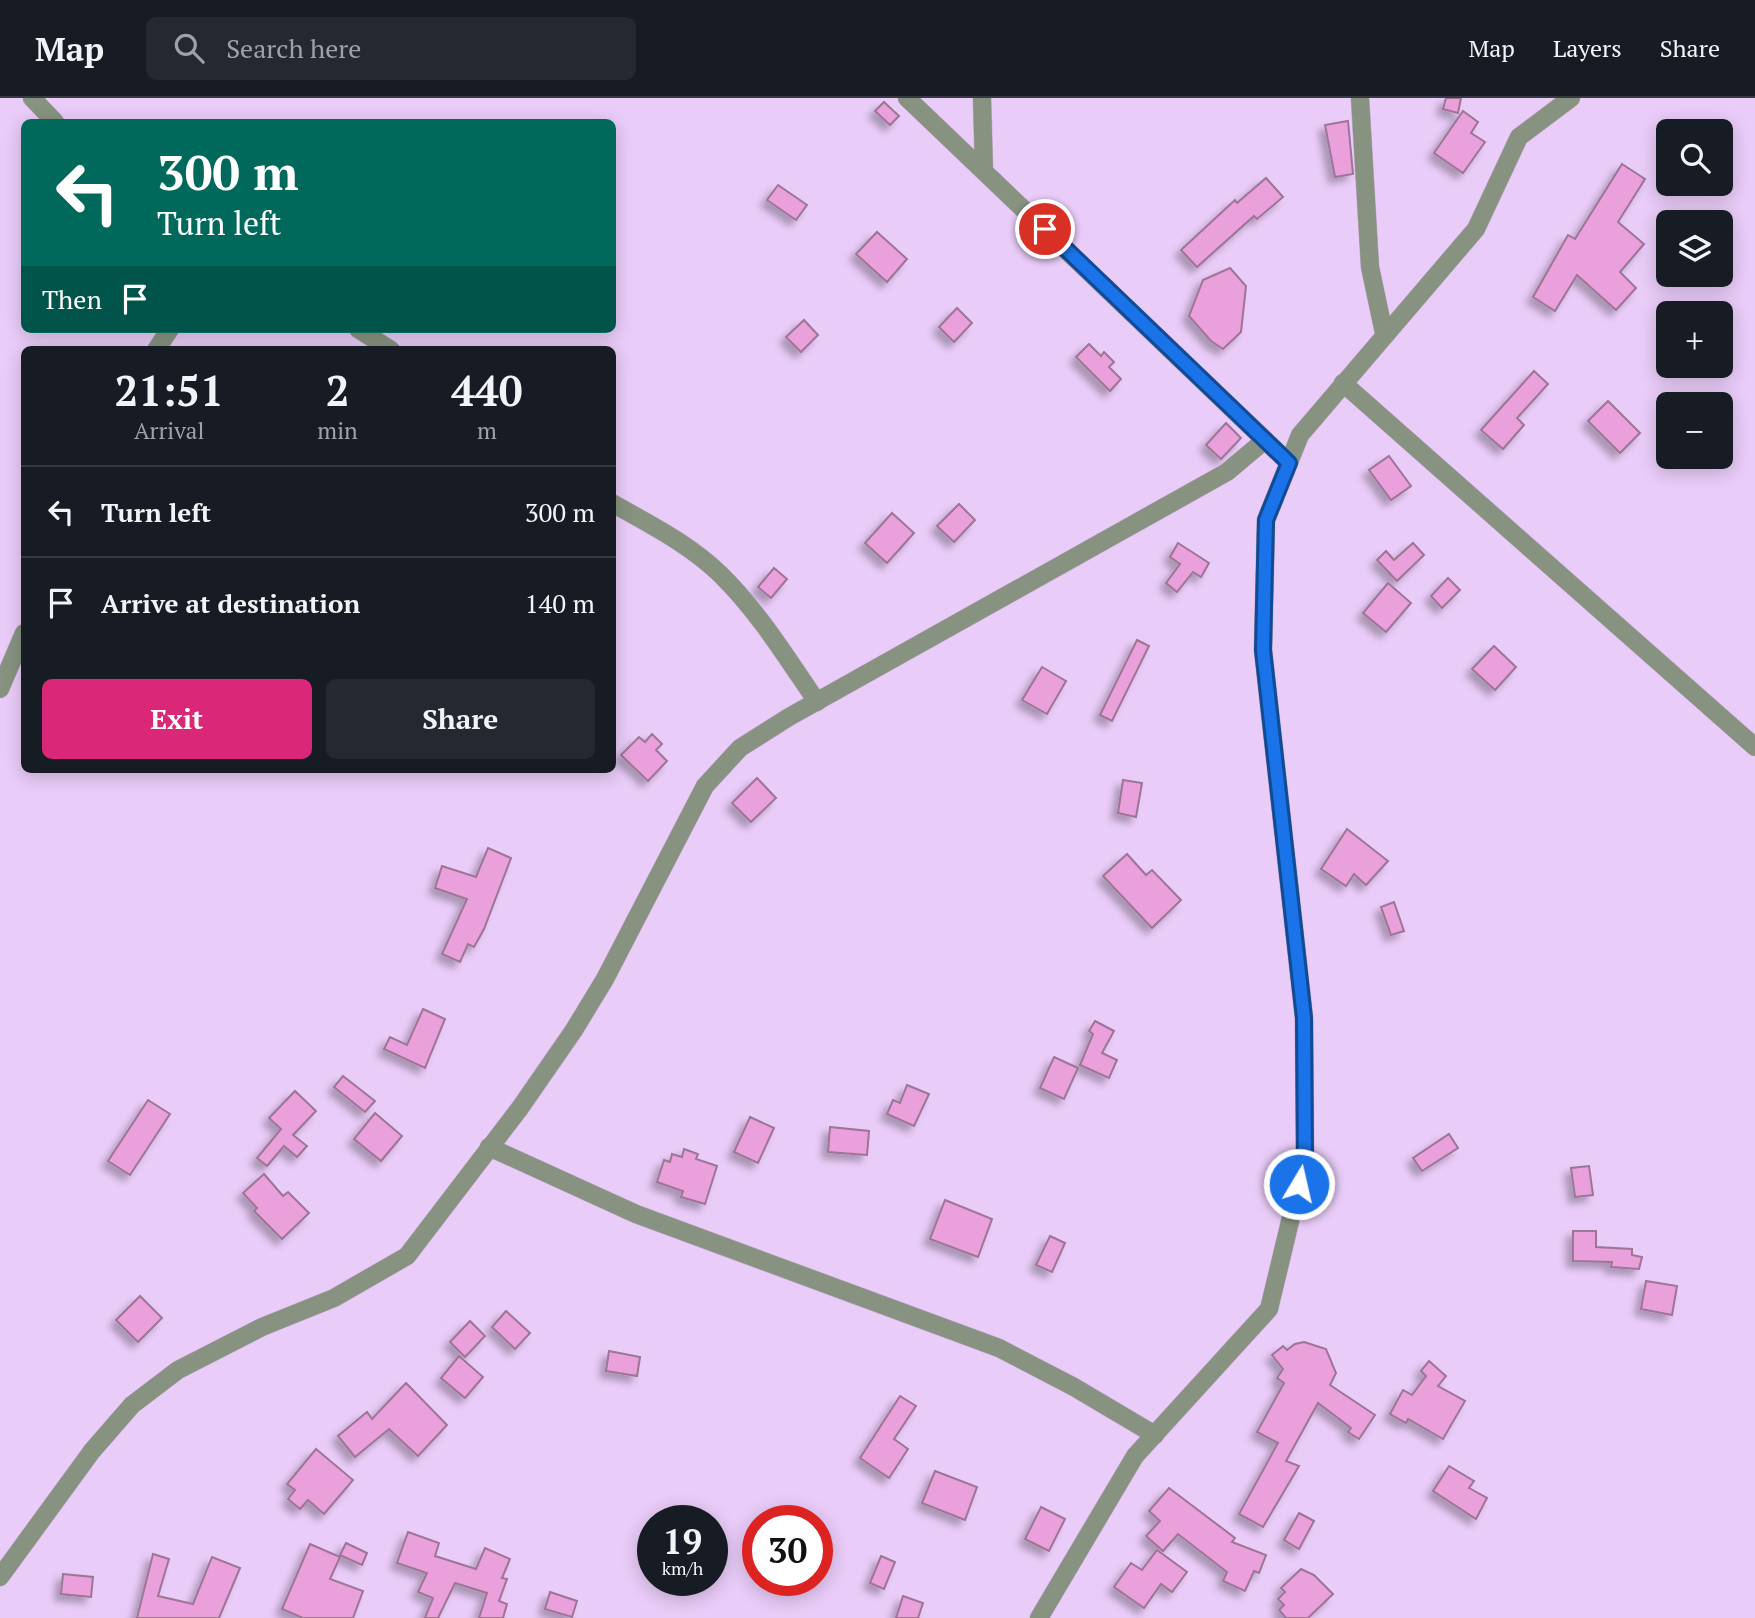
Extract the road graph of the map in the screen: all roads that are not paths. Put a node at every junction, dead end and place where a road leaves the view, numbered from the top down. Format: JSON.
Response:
{"nodes":[{"id":1,"x":32,"y":98,"type":"edge"},
{"id":2,"x":906,"y":98,"type":"edge"},
{"id":3,"x":982,"y":98,"type":"edge"},
{"id":4,"x":1360,"y":98,"type":"edge"},
{"id":5,"x":1571,"y":98,"type":"edge"},
{"id":6,"x":52,"y":119,"type":"edge"},
{"id":7,"x":984,"y":171,"type":"junction"},
{"id":8,"x":365,"y":333,"type":"edge"},
{"id":9,"x":1384,"y":333,"type":"junction"},
{"id":10,"x":385,"y":346,"type":"edge"},
{"id":11,"x":1343,"y":383,"type":"junction"},
{"id":12,"x":1265,"y":440,"type":"junction"},
{"id":13,"x":1289,"y":463,"type":"junction"},
{"id":14,"x":616,"y":505,"type":"edge"},
{"id":15,"x":21,"y":640,"type":"edge"},
{"id":16,"x":0,"y":689,"type":"edge"},
{"id":17,"x":817,"y":702,"type":"junction"},
{"id":18,"x":1755,"y":747,"type":"edge"},
{"id":19,"x":489,"y":1147,"type":"junction"},
{"id":20,"x":1155,"y":1435,"type":"junction"},
{"id":21,"x":0,"y":1577,"type":"edge"},
{"id":22,"x":1039,"y":1618,"type":"edge"}],
"edges":[{"from":1,"to":6,"type":"street"},
{"from":2,"to":7,"type":"street"},
{"from":3,"to":7,"type":"street"},
{"from":4,"to":9,"type":"street"},
{"from":5,"to":9,"type":"street"},
{"from":7,"to":12,"type":"street"},
{"from":8,"to":10,"type":"street"},
{"from":9,"to":11,"type":"street"},
{"from":11,"to":13,"type":"street"},
{"from":11,"to":18,"type":"street"},
{"from":12,"to":13,"type":"street"},
{"from":12,"to":17,"type":"street"},
{"from":13,"to":20,"type":"street"},
{"from":14,"to":17,"type":"street"},
{"from":15,"to":16,"type":"street"},
{"from":17,"to":19,"type":"street"},
{"from":19,"to":20,"type":"street"},
{"from":19,"to":21,"type":"street"},
{"from":20,"to":22,"type":"street"}]}
